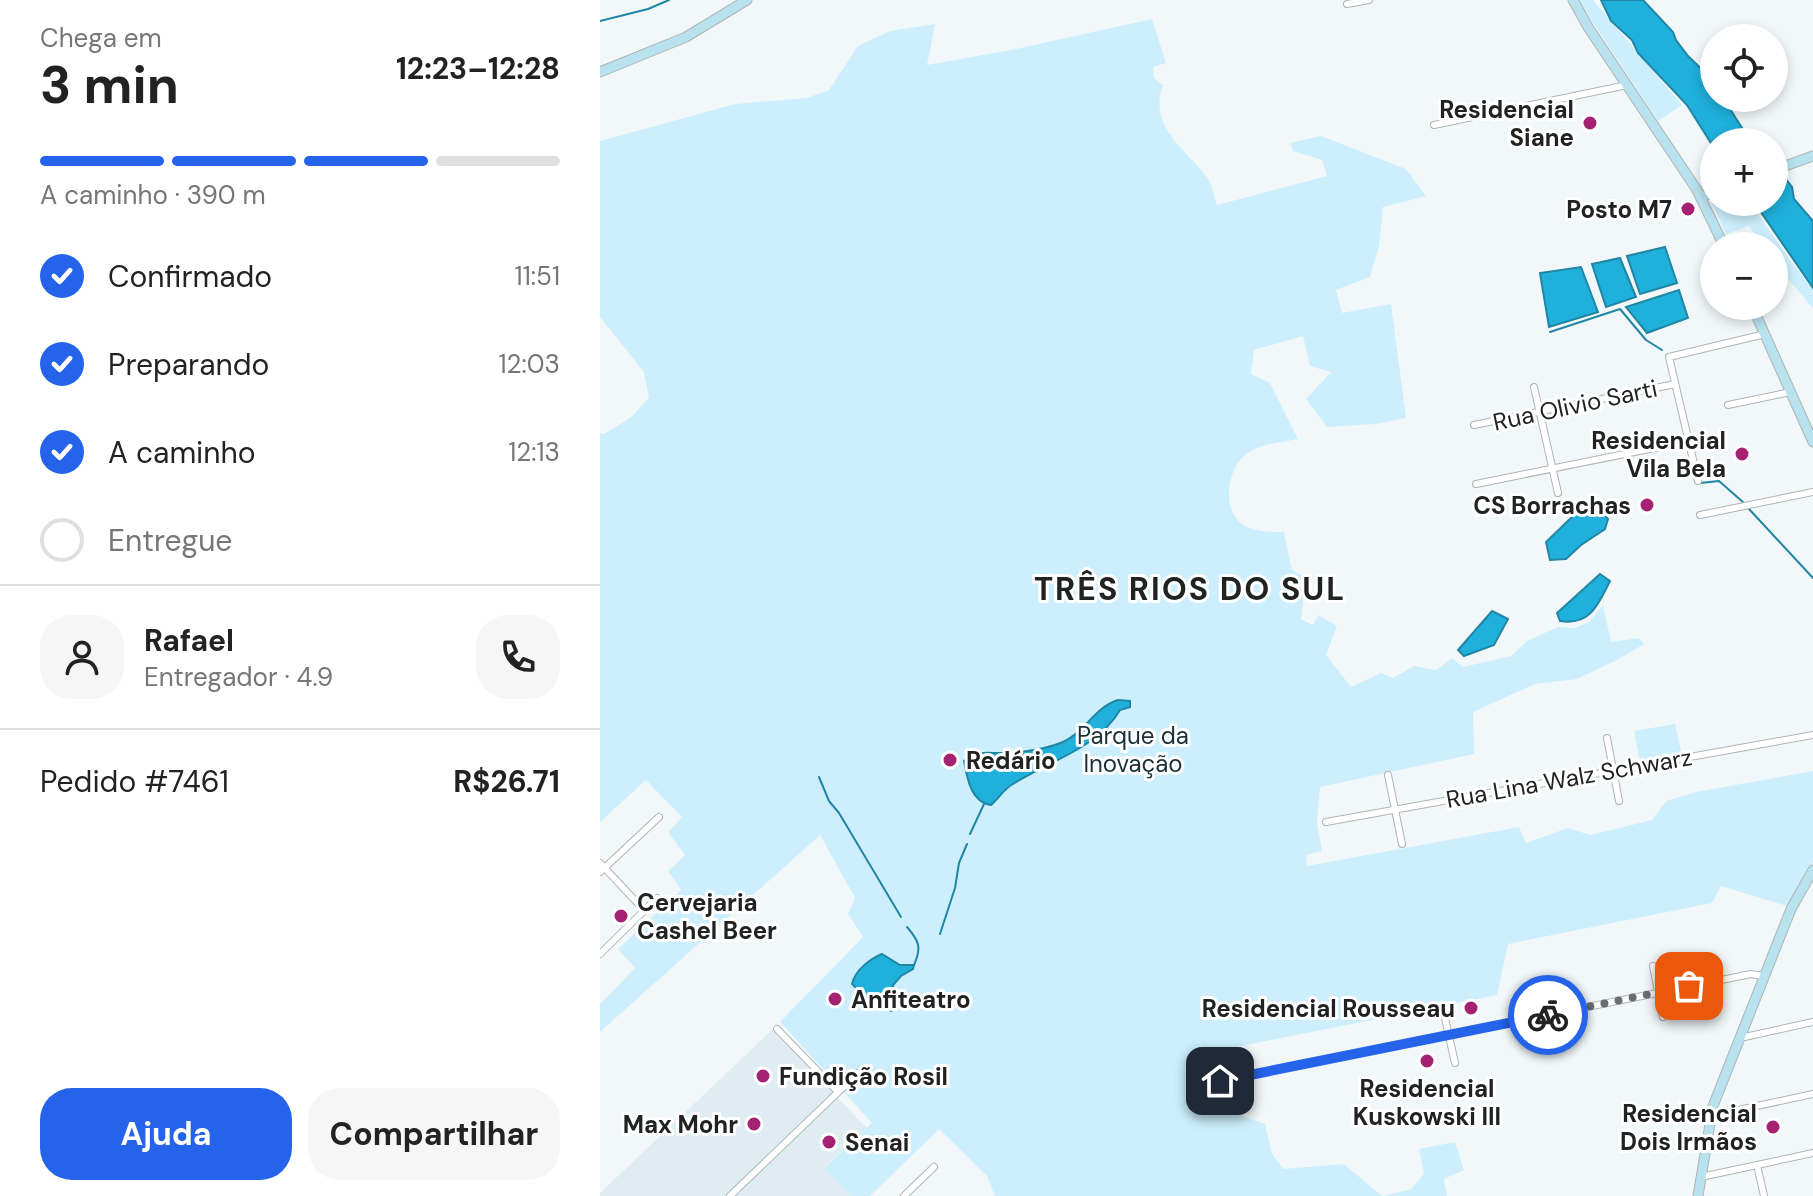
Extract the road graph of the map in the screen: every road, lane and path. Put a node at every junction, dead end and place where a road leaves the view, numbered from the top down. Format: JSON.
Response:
{"nodes":[{"id":1,"x":747,"y":0,"type":"edge"},
{"id":2,"x":1369,"y":0,"type":"edge"},
{"id":3,"x":1573,"y":0,"type":"edge"},
{"id":4,"x":1347,"y":4,"type":"dead end"},
{"id":5,"x":600,"y":72,"type":"edge"},
{"id":6,"x":1627,"y":85,"type":"junction"},
{"id":7,"x":1434,"y":125,"type":"dead end"},
{"id":8,"x":1813,"y":156,"type":"edge"},
{"id":9,"x":1788,"y":165,"type":"edge"},
{"id":10,"x":1700,"y":195,"type":"edge"},
{"id":11,"x":1758,"y":320,"type":"edge"},
{"id":12,"x":1765,"y":334,"type":"junction"},
{"id":13,"x":1675,"y":384,"type":"junction"},
{"id":14,"x":1534,"y":387,"type":"dead end"},
{"id":15,"x":1791,"y":392,"type":"junction"},
{"id":16,"x":1728,"y":405,"type":"dead end"},
{"id":17,"x":1539,"y":412,"type":"junction"},
{"id":18,"x":1474,"y":425,"type":"dead end"},
{"id":19,"x":1689,"y":441,"type":"junction"},
{"id":20,"x":1813,"y":442,"type":"edge"},
{"id":21,"x":1552,"y":468,"type":"junction"},
{"id":22,"x":1698,"y":481,"type":"dead end"},
{"id":23,"x":1476,"y":484,"type":"dead end"},
{"id":24,"x":1813,"y":492,"type":"edge"},
{"id":25,"x":1558,"y":493,"type":"dead end"},
{"id":26,"x":1700,"y":515,"type":"dead end"},
{"id":27,"x":1813,"y":735,"type":"edge"},
{"id":28,"x":1607,"y":738,"type":"dead end"},
{"id":29,"x":1613,"y":770,"type":"junction"},
{"id":30,"x":1388,"y":775,"type":"dead end"},
{"id":31,"x":1619,"y":801,"type":"dead end"},
{"id":32,"x":1395,"y":809,"type":"junction"},
{"id":33,"x":659,"y":817,"type":"dead end"},
{"id":34,"x":1326,"y":822,"type":"dead end"},
{"id":35,"x":1402,"y":844,"type":"dead end"},
{"id":36,"x":602,"y":868,"type":"edge"},
{"id":37,"x":1813,"y":870,"type":"edge"},
{"id":38,"x":657,"y":898,"type":"dead end"},
{"id":39,"x":644,"y":910,"type":"junction"},
{"id":40,"x":600,"y":954,"type":"edge"},
{"id":41,"x":1653,"y":966,"type":"dead end"},
{"id":42,"x":1763,"y":976,"type":"junction"},
{"id":43,"x":1658,"y":993,"type":"junction"},
{"id":44,"x":1443,"y":1009,"type":"dead end"},
{"id":45,"x":1663,"y":1017,"type":"dead end"},
{"id":46,"x":1813,"y":1022,"type":"edge"},
{"id":47,"x":777,"y":1029,"type":"dead end"},
{"id":48,"x":1449,"y":1035,"type":"junction"},
{"id":49,"x":1740,"y":1038,"type":"junction"},
{"id":50,"x":1455,"y":1063,"type":"dead end"},
{"id":51,"x":858,"y":1073,"type":"dead end"},
{"id":52,"x":1220,"y":1081,"type":"dead end"},
{"id":53,"x":838,"y":1092,"type":"junction"},
{"id":54,"x":1813,"y":1094,"type":"edge"},
{"id":55,"x":1710,"y":1116,"type":"junction"},
{"id":56,"x":1813,"y":1153,"type":"edge"},
{"id":57,"x":1757,"y":1165,"type":"junction"},
{"id":58,"x":934,"y":1167,"type":"dead end"},
{"id":59,"x":1701,"y":1177,"type":"junction"},
{"id":60,"x":730,"y":1196,"type":"edge"},
{"id":61,"x":904,"y":1196,"type":"edge"},
{"id":62,"x":1698,"y":1196,"type":"edge"},
{"id":63,"x":1764,"y":1196,"type":"edge"}],
"edges":[{"from":1,"to":5,"type":"street"},
{"from":2,"to":4,"type":"street"},
{"from":3,"to":6,"type":"street"},
{"from":6,"to":7,"type":"street"},
{"from":6,"to":10,"type":"street"},
{"from":8,"to":9,"type":"street"},
{"from":11,"to":12,"type":"street"},
{"from":12,"to":13,"type":"street"},
{"from":12,"to":15,"type":"street"},
{"from":13,"to":17,"type":"street","name":"Rua Olivio Sarti"},
{"from":13,"to":19,"type":"street"},
{"from":14,"to":17,"type":"street"},
{"from":15,"to":16,"type":"street"},
{"from":15,"to":20,"type":"street"},
{"from":17,"to":18,"type":"street","name":"Rua Olivio Sarti"},
{"from":17,"to":21,"type":"street"},
{"from":19,"to":21,"type":"street"},
{"from":19,"to":22,"type":"street"},
{"from":21,"to":23,"type":"street"},
{"from":21,"to":25,"type":"street"},
{"from":24,"to":26,"type":"street"},
{"from":27,"to":29,"type":"street","name":"Rua Lina Walz Schwarz"},
{"from":28,"to":29,"type":"street"},
{"from":29,"to":31,"type":"street"},
{"from":29,"to":32,"type":"street","name":"Rua Lina Walz Schwarz"},
{"from":30,"to":32,"type":"street"},
{"from":32,"to":34,"type":"street","name":"Rua Lina Walz Schwarz"},
{"from":32,"to":35,"type":"street"},
{"from":33,"to":36,"type":"street"},
{"from":36,"to":39,"type":"street"},
{"from":37,"to":42,"type":"street"},
{"from":38,"to":39,"type":"street"},
{"from":39,"to":40,"type":"street"},
{"from":41,"to":43,"type":"street"},
{"from":42,"to":43,"type":"street"},
{"from":42,"to":49,"type":"street"},
{"from":43,"to":45,"type":"street"},
{"from":43,"to":48,"type":"street"},
{"from":44,"to":48,"type":"street"},
{"from":46,"to":49,"type":"street"},
{"from":47,"to":53,"type":"street"},
{"from":48,"to":50,"type":"street"},
{"from":48,"to":52,"type":"street"},
{"from":49,"to":55,"type":"street"},
{"from":51,"to":53,"type":"street"},
{"from":53,"to":60,"type":"street"},
{"from":54,"to":55,"type":"street"},
{"from":55,"to":59,"type":"street"},
{"from":56,"to":57,"type":"street"},
{"from":57,"to":59,"type":"street"},
{"from":57,"to":63,"type":"street"},
{"from":58,"to":61,"type":"street"},
{"from":59,"to":62,"type":"street"}]}
